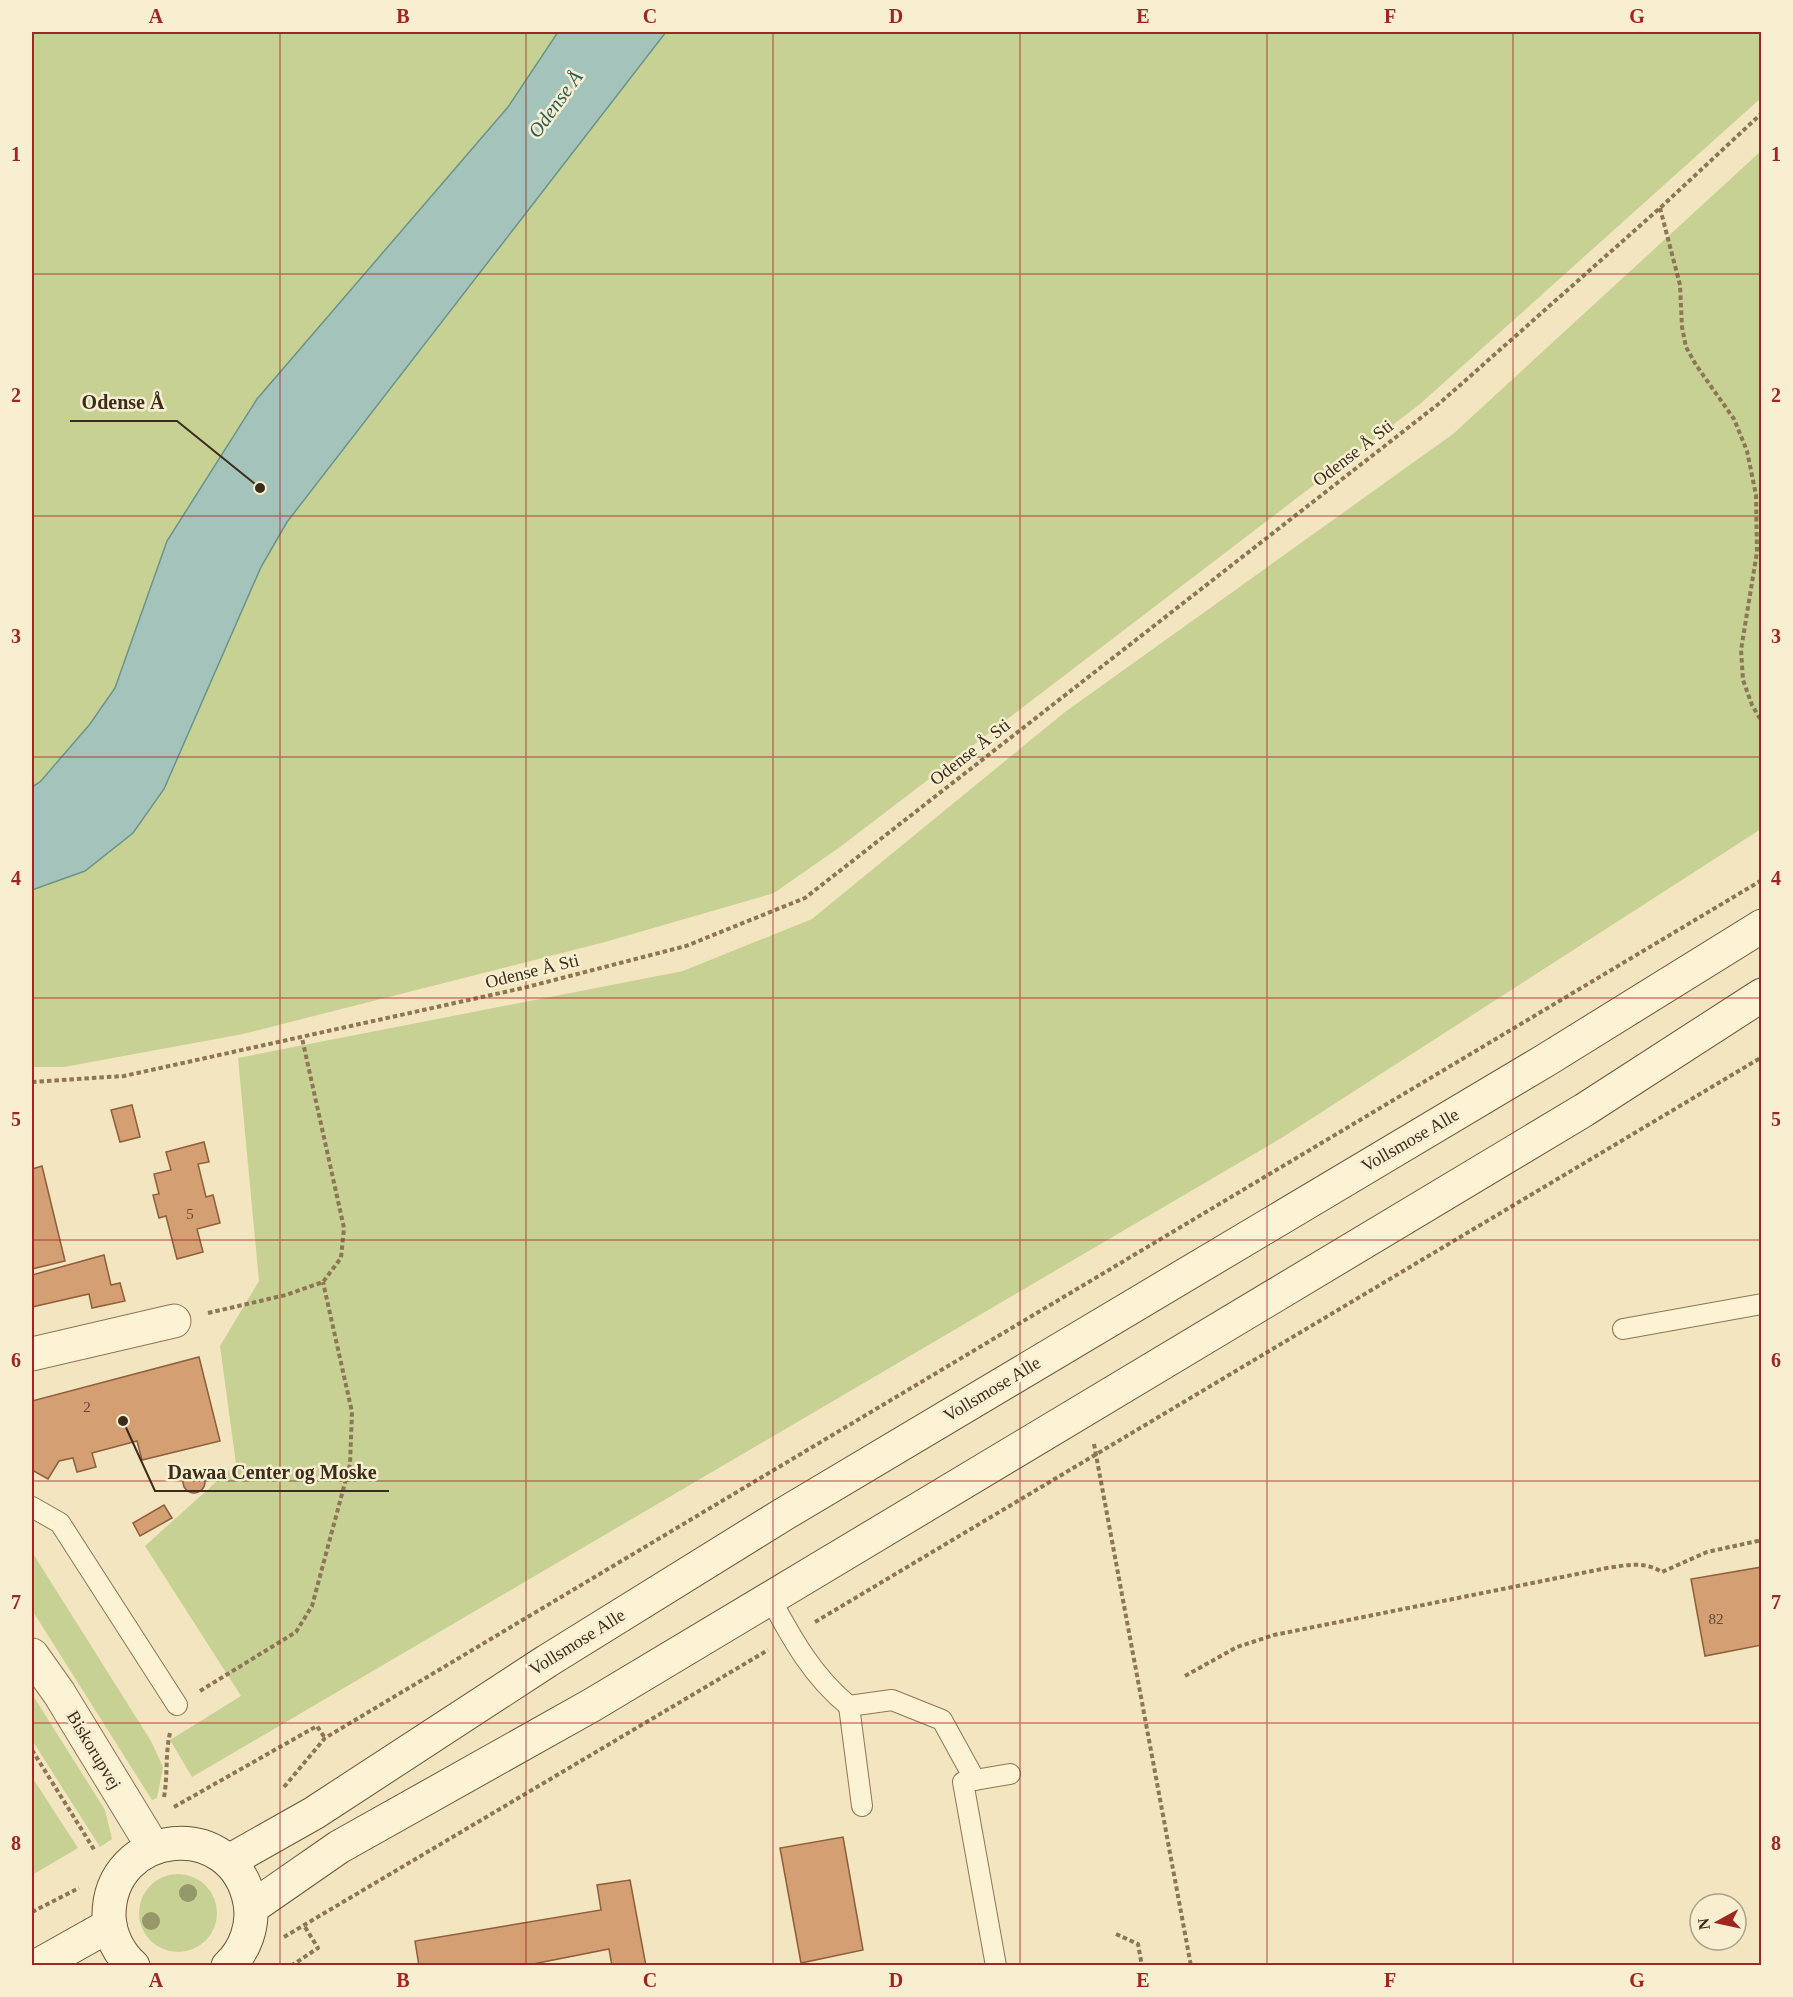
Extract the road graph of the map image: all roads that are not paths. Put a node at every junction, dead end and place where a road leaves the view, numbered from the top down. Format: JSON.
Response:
{"nodes":[{"id":1,"x":1761,"y":926,"type":"edge"},
{"id":2,"x":1761,"y":995,"type":"edge"},
{"id":3,"x":1761,"y":1304,"type":"edge"},
{"id":4,"x":174,"y":1322,"type":"road end"},
{"id":5,"x":1623,"y":1329,"type":"dead end"},
{"id":6,"x":32,"y":1354,"type":"edge"},
{"id":7,"x":32,"y":1507,"type":"edge"},
{"id":8,"x":770,"y":1599,"type":"junction"},
{"id":9,"x":32,"y":1655,"type":"edge"},
{"id":10,"x":177,"y":1705,"type":"road end"},
{"id":11,"x":849,"y":1706,"type":"junction"},
{"id":12,"x":1010,"y":1774,"type":"dead end"},
{"id":13,"x":975,"y":1780,"type":"junction"},
{"id":14,"x":862,"y":1806,"type":"dead end"},
{"id":15,"x":151,"y":1830,"type":"junction"},
{"id":16,"x":229,"y":1861,"type":"junction"},
{"id":17,"x":251,"y":1908,"type":"junction"},
{"id":18,"x":110,"y":1925,"type":"junction"},
{"id":19,"x":126,"y":1964,"type":"edge"},
{"id":20,"x":230,"y":1964,"type":"edge"},
{"id":21,"x":37,"y":1965,"type":"edge"},
{"id":22,"x":996,"y":1965,"type":"edge"}],
"edges":[{"from":1,"to":16,"type":"street","name":"Vollsmose Alle"},
{"from":2,"to":8,"type":"street"},
{"from":3,"to":5,"type":"lane"},
{"from":4,"to":6,"type":"street"},
{"from":7,"to":10,"type":"lane"},
{"from":8,"to":11,"type":"lane"},
{"from":8,"to":17,"type":"street"},
{"from":9,"to":15,"type":"street","name":"Biskorupvej"},
{"from":11,"to":13,"type":"lane"},
{"from":11,"to":14,"type":"lane"},
{"from":12,"to":13,"type":"lane"},
{"from":13,"to":22,"type":"lane"},
{"from":15,"to":16,"type":"street"},
{"from":15,"to":18,"type":"street"},
{"from":16,"to":17,"type":"street"},
{"from":17,"to":20,"type":"street"},
{"from":18,"to":19,"type":"street"},
{"from":18,"to":21,"type":"street"}]}
